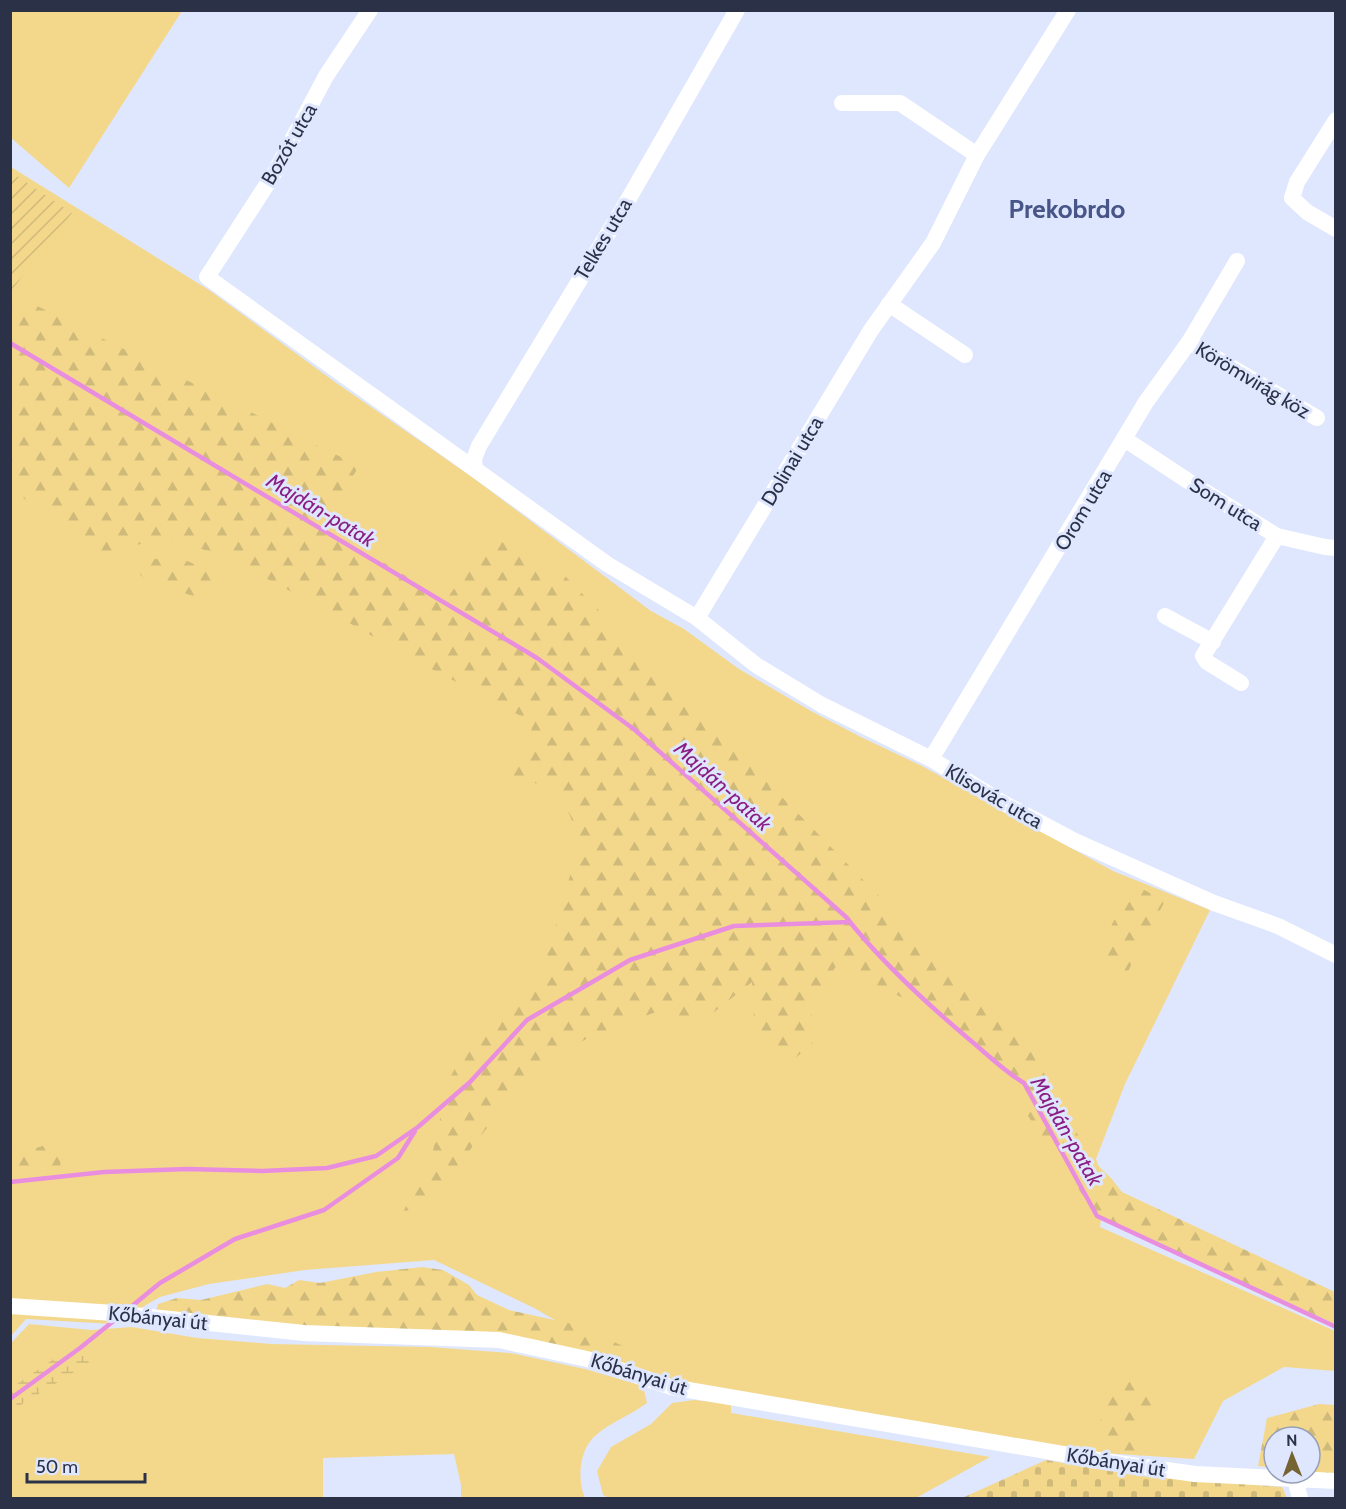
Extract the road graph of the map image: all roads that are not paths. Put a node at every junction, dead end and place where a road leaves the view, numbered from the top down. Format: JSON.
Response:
{"nodes":[{"id":1,"x":370,"y":10,"type":"edge"},
{"id":2,"x":737,"y":10,"type":"edge"},
{"id":3,"x":1068,"y":10,"type":"edge"},
{"id":4,"x":842,"y":103,"type":"dead end"},
{"id":5,"x":1335,"y":120,"type":"edge"},
{"id":6,"x":977,"y":155,"type":"junction"},
{"id":7,"x":1335,"y":229,"type":"edge"},
{"id":8,"x":1237,"y":261,"type":"dead end"},
{"id":9,"x":207,"y":277,"type":"joint"},
{"id":10,"x":889,"y":304,"type":"junction"},
{"id":11,"x":1189,"y":342,"type":"junction"},
{"id":12,"x":965,"y":355,"type":"dead end"},
{"id":13,"x":1317,"y":418,"type":"dead end"},
{"id":14,"x":1125,"y":440,"type":"junction"},
{"id":15,"x":475,"y":468,"type":"junction"},
{"id":16,"x":1277,"y":536,"type":"junction"},
{"id":17,"x":1335,"y":548,"type":"edge"},
{"id":18,"x":1165,"y":615,"type":"dead end"},
{"id":19,"x":697,"y":618,"type":"junction"},
{"id":20,"x":1213,"y":642,"type":"junction"},
{"id":21,"x":1241,"y":683,"type":"dead end"},
{"id":22,"x":931,"y":759,"type":"junction"},
{"id":23,"x":1335,"y":955,"type":"edge"},
{"id":24,"x":10,"y":1306,"type":"edge"},
{"id":25,"x":1262,"y":1477,"type":"edge"}],
"edges":[{"from":1,"to":9,"type":"street","name":"Bozót utca"},
{"from":2,"to":15,"type":"street","name":"Telkes utca"},
{"from":3,"to":6,"type":"street","name":"Dolinai utca"},
{"from":4,"to":6,"type":"street"},
{"from":5,"to":7,"type":"street"},
{"from":6,"to":10,"type":"street","name":"Dolinai utca"},
{"from":8,"to":11,"type":"street","name":"Orom utca"},
{"from":9,"to":15,"type":"street","name":"Klisovác utca"},
{"from":10,"to":12,"type":"street"},
{"from":10,"to":19,"type":"street","name":"Dolinai utca"},
{"from":11,"to":13,"type":"street","name":"Körömvirág köz"},
{"from":11,"to":14,"type":"street","name":"Orom utca"},
{"from":14,"to":16,"type":"street","name":"Som utca"},
{"from":14,"to":22,"type":"street","name":"Orom utca"},
{"from":15,"to":19,"type":"street","name":"Klisovác utca"},
{"from":16,"to":17,"type":"street","name":"Som utca"},
{"from":16,"to":20,"type":"street"},
{"from":18,"to":20,"type":"street"},
{"from":19,"to":22,"type":"street","name":"Klisovác utca"},
{"from":20,"to":21,"type":"street"},
{"from":22,"to":23,"type":"street","name":"Klisovác utca"},
{"from":24,"to":25,"type":"street","name":"Kőbányai út"}]}
